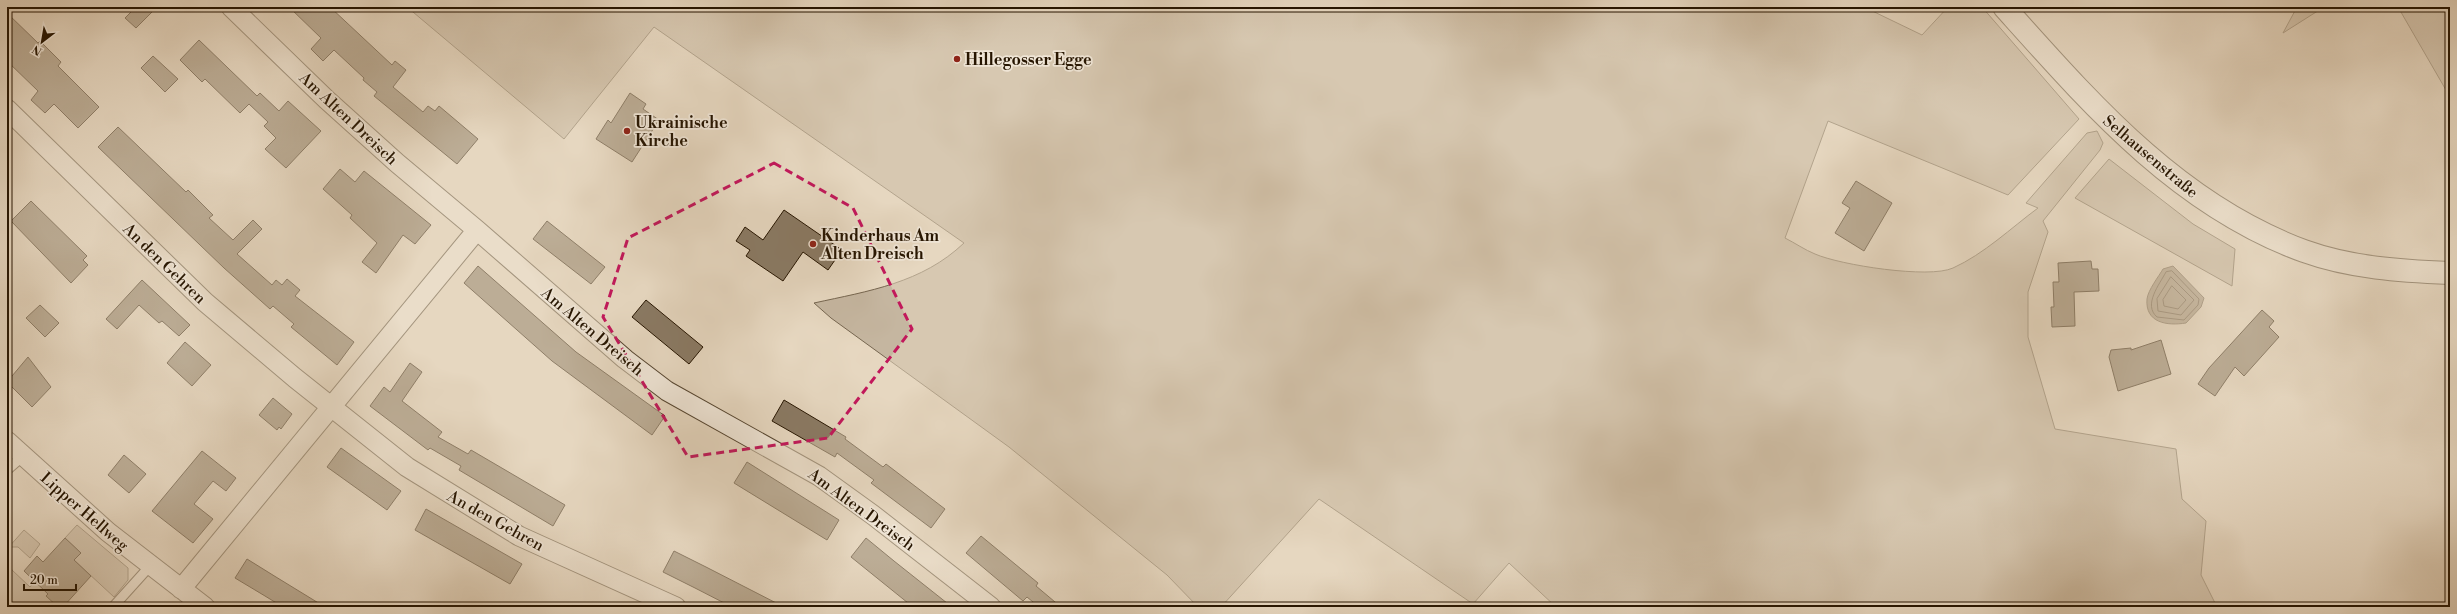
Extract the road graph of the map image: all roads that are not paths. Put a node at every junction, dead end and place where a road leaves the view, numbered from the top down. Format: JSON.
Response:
{"nodes":[{"id":1,"x":231,"y":7,"type":"edge"},
{"id":2,"x":2004,"y":7,"type":"edge"},
{"id":3,"x":7,"y":109,"type":"edge"},
{"id":4,"x":478,"y":230,"type":"junction"},
{"id":5,"x":2450,"y":273,"type":"edge"},
{"id":6,"x":332,"y":408,"type":"junction"},
{"id":7,"x":7,"y":441,"type":"edge"},
{"id":8,"x":23,"y":456,"type":"junction"},
{"id":9,"x":7,"y":470,"type":"edge"},
{"id":10,"x":150,"y":566,"type":"junction"},
{"id":11,"x":181,"y":589,"type":"junction"},
{"id":12,"x":113,"y":607,"type":"edge"},
{"id":13,"x":205,"y":607,"type":"edge"},
{"id":14,"x":676,"y":607,"type":"edge"},
{"id":15,"x":991,"y":607,"type":"edge"}],
"edges":[{"from":1,"to":4,"type":"street","name":"Am Alten Dreisch"},
{"from":2,"to":5,"type":"street","name":"Selhausenstraße"},
{"from":3,"to":6,"type":"street","name":"An den Gehren"},
{"from":4,"to":6,"type":"street"},
{"from":4,"to":15,"type":"street","name":"Am Alten Dreisch"},
{"from":6,"to":11,"type":"street"},
{"from":6,"to":14,"type":"street","name":"An den Gehren"},
{"from":7,"to":8,"type":"street","name":"Lipper Hellweg"},
{"from":8,"to":9,"type":"lane"},
{"from":8,"to":10,"type":"street","name":"Lipper Hellweg"},
{"from":10,"to":11,"type":"street","name":"Lipper Hellweg"},
{"from":10,"to":12,"type":"lane"},
{"from":11,"to":13,"type":"street","name":"Lipper Hellweg"}]}
